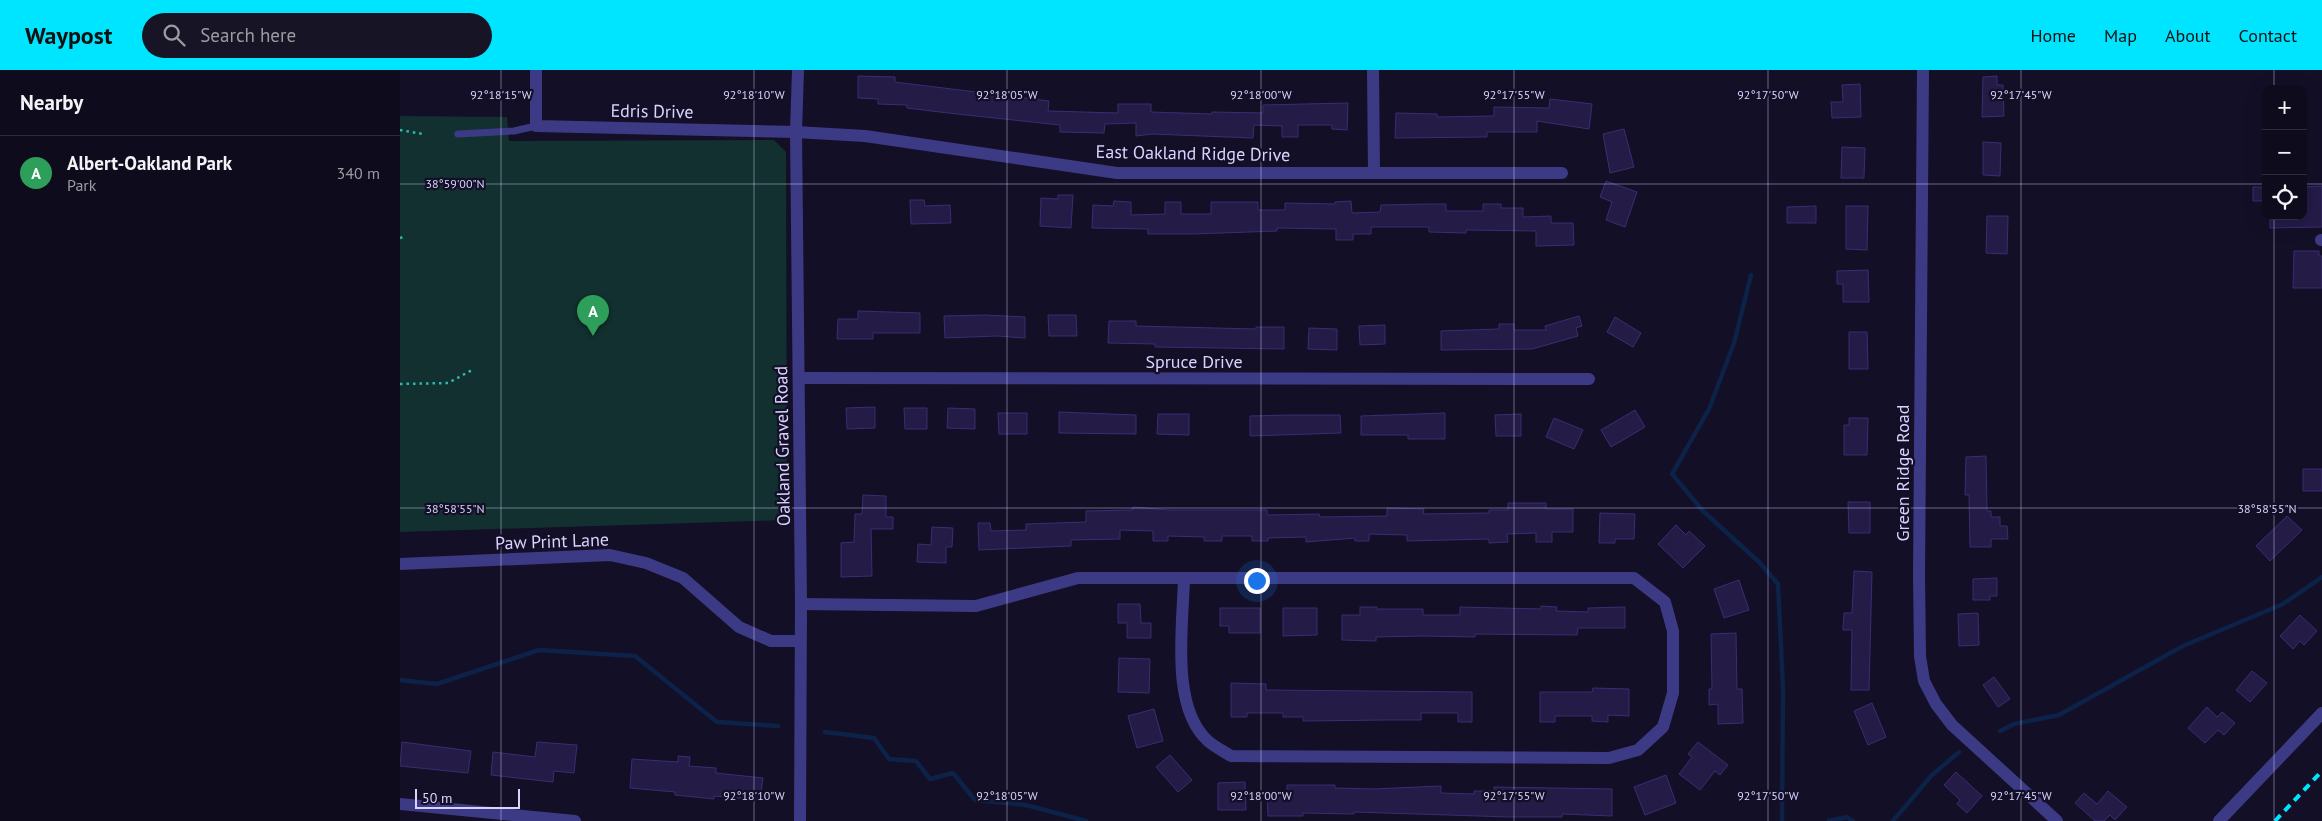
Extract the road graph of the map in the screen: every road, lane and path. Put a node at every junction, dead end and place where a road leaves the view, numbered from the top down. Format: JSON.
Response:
{"nodes":[{"id":1,"x":536,"y":70,"type":"edge"},
{"id":2,"x":798,"y":70,"type":"edge"},
{"id":3,"x":1373,"y":70,"type":"edge"},
{"id":4,"x":1924,"y":70,"type":"edge"},
{"id":5,"x":536,"y":126,"type":"junction"},
{"id":6,"x":400,"y":130,"type":"edge"},
{"id":7,"x":796,"y":132,"type":"junction"},
{"id":8,"x":423,"y":134,"type":"dead end"},
{"id":9,"x":458,"y":134,"type":"dead end"},
{"id":10,"x":1374,"y":173,"type":"junction"},
{"id":11,"x":1562,"y":173,"type":"dead end"},
{"id":12,"x":474,"y":369,"type":"dead end"},
{"id":13,"x":799,"y":378,"type":"junction"},
{"id":14,"x":1588,"y":379,"type":"dead end"},
{"id":15,"x":400,"y":384,"type":"edge"},
{"id":16,"x":400,"y":564,"type":"edge"},
{"id":17,"x":1184,"y":578,"type":"junction"},
{"id":18,"x":801,"y":604,"type":"junction"},
{"id":19,"x":800,"y":641,"type":"junction"},
{"id":20,"x":2322,"y":713,"type":"edge"},
{"id":21,"x":400,"y":804,"type":"edge"},
{"id":22,"x":575,"y":821,"type":"edge"},
{"id":23,"x":800,"y":821,"type":"edge"},
{"id":24,"x":2057,"y":821,"type":"edge"},
{"id":25,"x":2219,"y":821,"type":"edge"}],
"edges":[{"from":1,"to":5,"type":"street"},
{"from":2,"to":7,"type":"street","name":"Oakland Gravel Road"},
{"from":3,"to":10,"type":"street"},
{"from":4,"to":24,"type":"street","name":"Green Ridge Road"},
{"from":5,"to":7,"type":"street","name":"Edris Drive"},
{"from":5,"to":9,"type":"lane"},
{"from":6,"to":8,"type":"path"},
{"from":7,"to":10,"type":"street","name":"East Oakland Ridge Drive"},
{"from":7,"to":13,"type":"street","name":"Oakland Gravel Road"},
{"from":10,"to":11,"type":"street","name":"East Oakland Ridge Drive"},
{"from":12,"to":15,"type":"path"},
{"from":13,"to":14,"type":"street","name":"Spruce Drive"},
{"from":13,"to":18,"type":"street","name":"Oakland Gravel Road"},
{"from":16,"to":19,"type":"street","name":"Paw Print Lane"},
{"from":17,"to":17,"type":"street"},
{"from":17,"to":18,"type":"street"},
{"from":18,"to":19,"type":"street","name":"Oakland Gravel Road"},
{"from":19,"to":23,"type":"street","name":"Oakland Gravel Road"},
{"from":20,"to":25,"type":"street"},
{"from":21,"to":22,"type":"street"}]}
